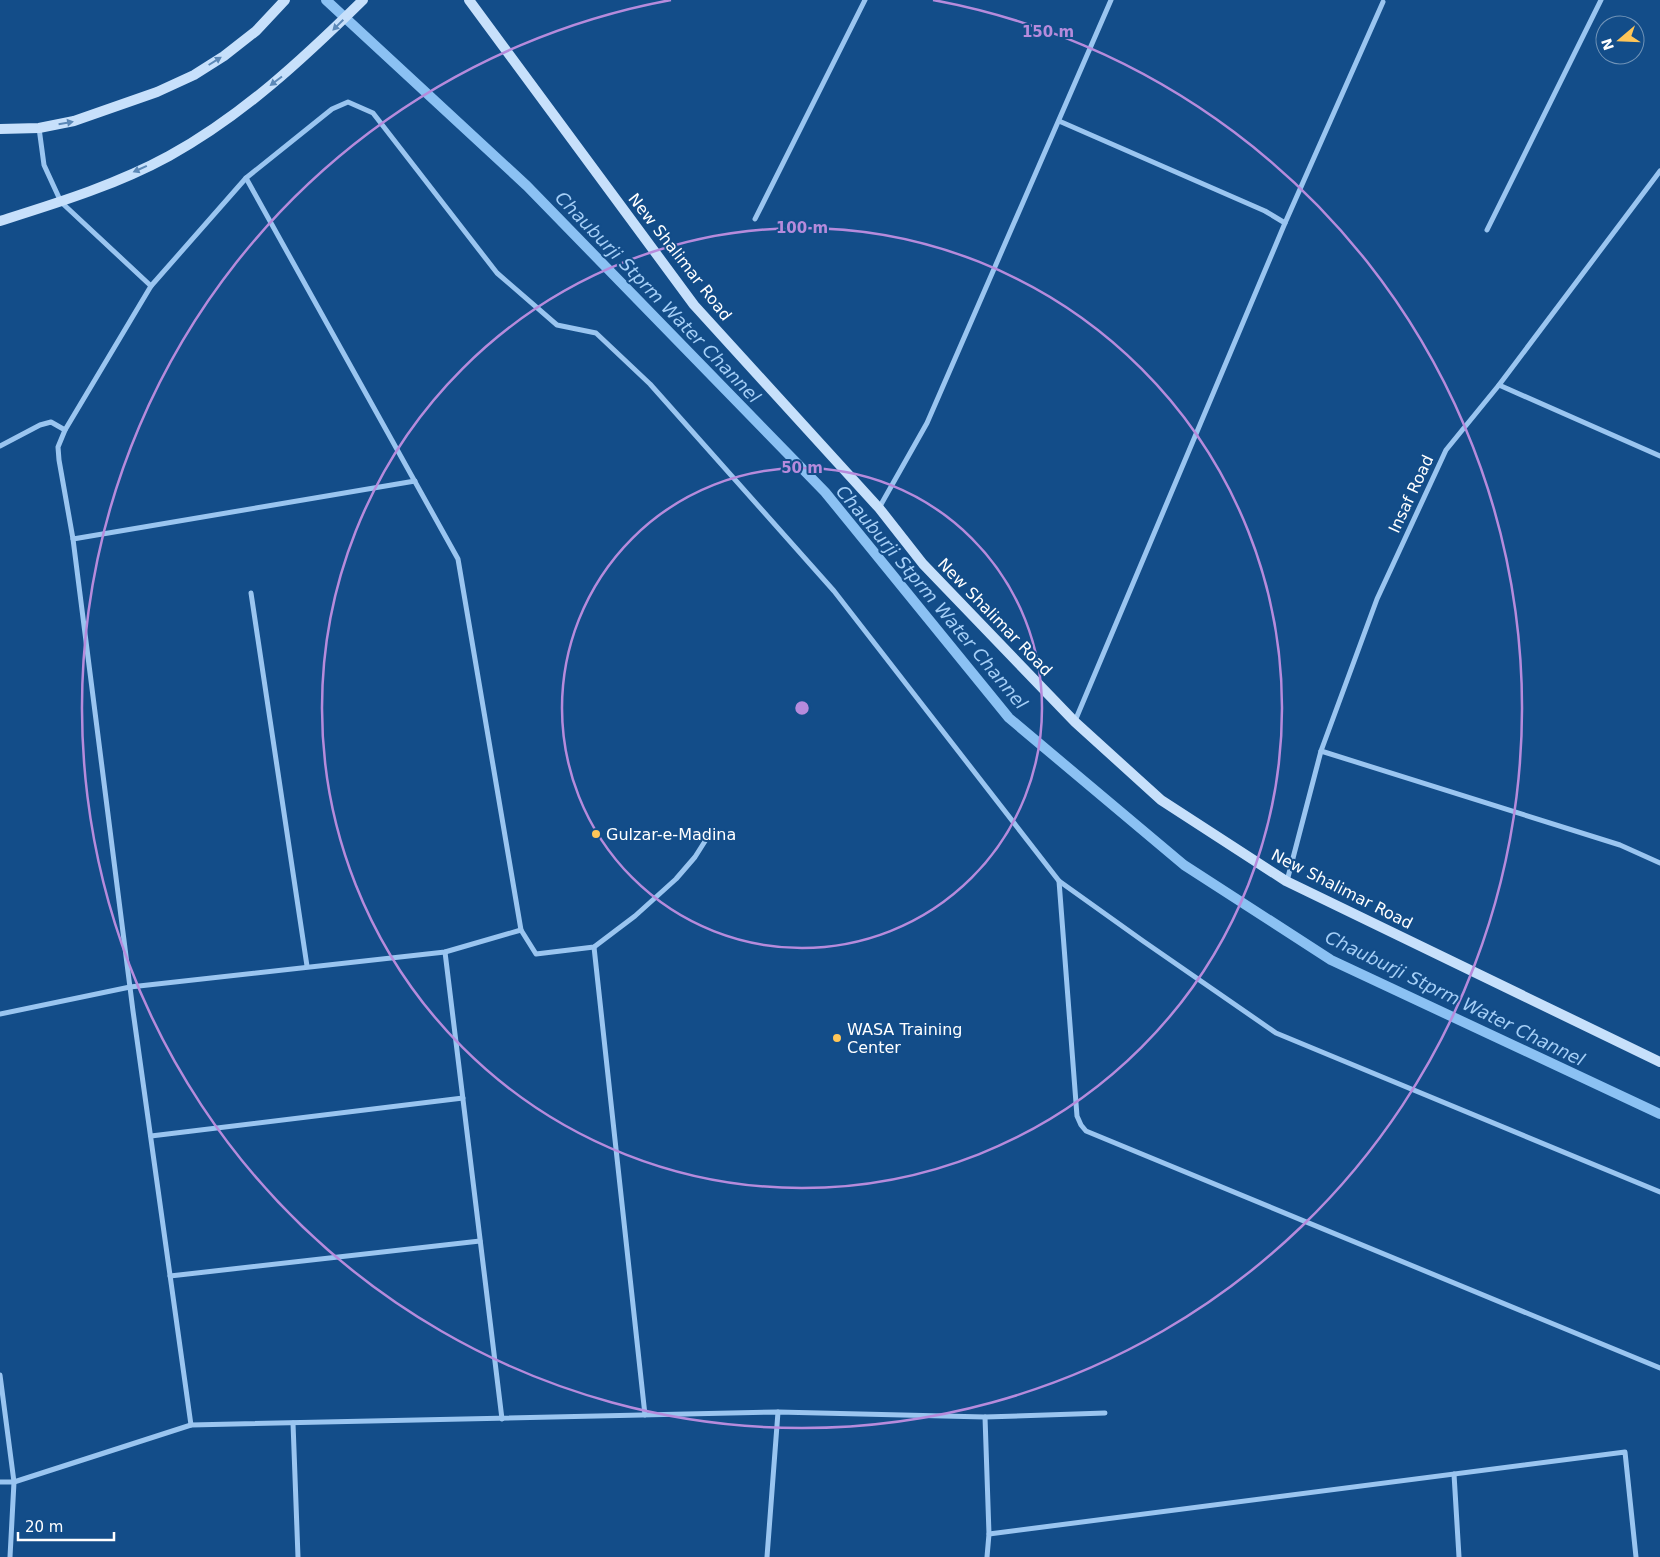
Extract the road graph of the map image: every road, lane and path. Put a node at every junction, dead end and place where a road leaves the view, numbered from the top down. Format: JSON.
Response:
{"nodes":[{"id":1,"x":285,"y":0,"type":"edge"},
{"id":2,"x":363,"y":0,"type":"edge"},
{"id":3,"x":469,"y":0,"type":"edge"},
{"id":4,"x":865,"y":0,"type":"edge"},
{"id":5,"x":1110,"y":0,"type":"edge"},
{"id":6,"x":1601,"y":0,"type":"edge"},
{"id":7,"x":1383,"y":2,"type":"dead end"},
{"id":8,"x":1059,"y":120,"type":"junction"},
{"id":9,"x":39,"y":128,"type":"junction"},
{"id":10,"x":0,"y":129,"type":"edge"},
{"id":11,"x":1660,"y":171,"type":"edge"},
{"id":12,"x":246,"y":178,"type":"junction"},
{"id":13,"x":60,"y":202,"type":"junction"},
{"id":14,"x":755,"y":219,"type":"dead end"},
{"id":15,"x":0,"y":221,"type":"edge"},
{"id":16,"x":1285,"y":223,"type":"junction"},
{"id":17,"x":1487,"y":230,"type":"dead end"},
{"id":18,"x":151,"y":286,"type":"junction"},
{"id":19,"x":1499,"y":385,"type":"junction"},
{"id":20,"x":65,"y":430,"type":"junction"},
{"id":21,"x":0,"y":446,"type":"edge"},
{"id":22,"x":1660,"y":456,"type":"edge"},
{"id":23,"x":415,"y":480,"type":"junction"},
{"id":24,"x":879,"y":508,"type":"junction"},
{"id":25,"x":74,"y":539,"type":"junction"},
{"id":26,"x":252,"y":593,"type":"dead end"},
{"id":27,"x":1074,"y":722,"type":"junction"},
{"id":28,"x":1321,"y":751,"type":"junction"},
{"id":29,"x":706,"y":838,"type":"dead end"},
{"id":30,"x":1660,"y":863,"type":"edge"},
{"id":31,"x":1059,"y":881,"type":"junction"},
{"id":32,"x":1286,"y":881,"type":"junction"},
{"id":33,"x":520,"y":930,"type":"junction"},
{"id":34,"x":594,"y":947,"type":"junction"},
{"id":35,"x":445,"y":952,"type":"junction"},
{"id":36,"x":307,"y":966,"type":"junction"},
{"id":37,"x":130,"y":987,"type":"junction"},
{"id":38,"x":0,"y":1014,"type":"edge"},
{"id":39,"x":1660,"y":1062,"type":"edge"},
{"id":40,"x":463,"y":1098,"type":"junction"},
{"id":41,"x":151,"y":1136,"type":"junction"},
{"id":42,"x":1660,"y":1192,"type":"edge"},
{"id":43,"x":480,"y":1241,"type":"junction"},
{"id":44,"x":170,"y":1276,"type":"junction"},
{"id":45,"x":1660,"y":1368,"type":"edge"},
{"id":46,"x":0,"y":1375,"type":"edge"},
{"id":47,"x":778,"y":1412,"type":"junction"},
{"id":48,"x":1105,"y":1413,"type":"dead end"},
{"id":49,"x":645,"y":1415,"type":"junction"},
{"id":50,"x":985,"y":1417,"type":"junction"},
{"id":51,"x":502,"y":1418,"type":"junction"},
{"id":52,"x":293,"y":1423,"type":"junction"},
{"id":53,"x":191,"y":1425,"type":"junction"},
{"id":54,"x":1454,"y":1474,"type":"junction"},
{"id":55,"x":0,"y":1482,"type":"edge"},
{"id":56,"x":14,"y":1482,"type":"junction"},
{"id":57,"x":989,"y":1534,"type":"junction"},
{"id":58,"x":10,"y":1557,"type":"edge"},
{"id":59,"x":298,"y":1557,"type":"edge"},
{"id":60,"x":767,"y":1557,"type":"edge"},
{"id":61,"x":987,"y":1557,"type":"edge"},
{"id":62,"x":1459,"y":1557,"type":"edge"},
{"id":63,"x":1636,"y":1557,"type":"edge"}],
"edges":[{"from":9,"to":1,"type":"street","one_way":true},
{"from":2,"to":13,"type":"street","one_way":true},
{"from":3,"to":24,"type":"street","name":"New Shalimar Road"},
{"from":4,"to":14,"type":"street"},
{"from":5,"to":8,"type":"street"},
{"from":6,"to":17,"type":"street"},
{"from":7,"to":16,"type":"street"},
{"from":8,"to":16,"type":"street"},
{"from":8,"to":24,"type":"street"},
{"from":9,"to":10,"type":"street"},
{"from":9,"to":13,"type":"street"},
{"from":11,"to":19,"type":"street","name":"Insaf Road"},
{"from":12,"to":18,"type":"street"},
{"from":12,"to":23,"type":"street"},
{"from":12,"to":31,"type":"street"},
{"from":13,"to":15,"type":"street"},
{"from":13,"to":18,"type":"street"},
{"from":16,"to":27,"type":"street"},
{"from":18,"to":20,"type":"street"},
{"from":19,"to":22,"type":"street"},
{"from":19,"to":28,"type":"street","name":"Insaf Road"},
{"from":20,"to":21,"type":"street"},
{"from":20,"to":25,"type":"street"},
{"from":23,"to":25,"type":"street"},
{"from":23,"to":33,"type":"street"},
{"from":24,"to":27,"type":"street","name":"New Shalimar Road"},
{"from":25,"to":37,"type":"street"},
{"from":26,"to":36,"type":"street"},
{"from":27,"to":32,"type":"street","name":"New Shalimar Road"},
{"from":28,"to":30,"type":"street"},
{"from":28,"to":32,"type":"street","name":"Insaf Road"},
{"from":29,"to":34,"type":"street"},
{"from":31,"to":42,"type":"street"},
{"from":31,"to":45,"type":"street"},
{"from":32,"to":39,"type":"street","name":"New Shalimar Road"},
{"from":33,"to":34,"type":"street"},
{"from":33,"to":35,"type":"street"},
{"from":34,"to":49,"type":"street"},
{"from":35,"to":36,"type":"street"},
{"from":35,"to":40,"type":"street"},
{"from":36,"to":37,"type":"street"},
{"from":37,"to":38,"type":"street"},
{"from":37,"to":41,"type":"street"},
{"from":40,"to":41,"type":"street"},
{"from":40,"to":43,"type":"street"},
{"from":41,"to":44,"type":"street"},
{"from":43,"to":44,"type":"street"},
{"from":43,"to":51,"type":"street"},
{"from":44,"to":53,"type":"street"},
{"from":46,"to":56,"type":"street"},
{"from":47,"to":49,"type":"street"},
{"from":47,"to":50,"type":"street"},
{"from":47,"to":60,"type":"street"},
{"from":48,"to":50,"type":"street"},
{"from":49,"to":51,"type":"street"},
{"from":50,"to":57,"type":"street"},
{"from":51,"to":52,"type":"street"},
{"from":52,"to":53,"type":"street"},
{"from":52,"to":59,"type":"street"},
{"from":53,"to":56,"type":"street"},
{"from":54,"to":57,"type":"street"},
{"from":54,"to":62,"type":"street"},
{"from":54,"to":63,"type":"street"},
{"from":55,"to":56,"type":"street"},
{"from":56,"to":58,"type":"street"},
{"from":57,"to":61,"type":"street"}]}
